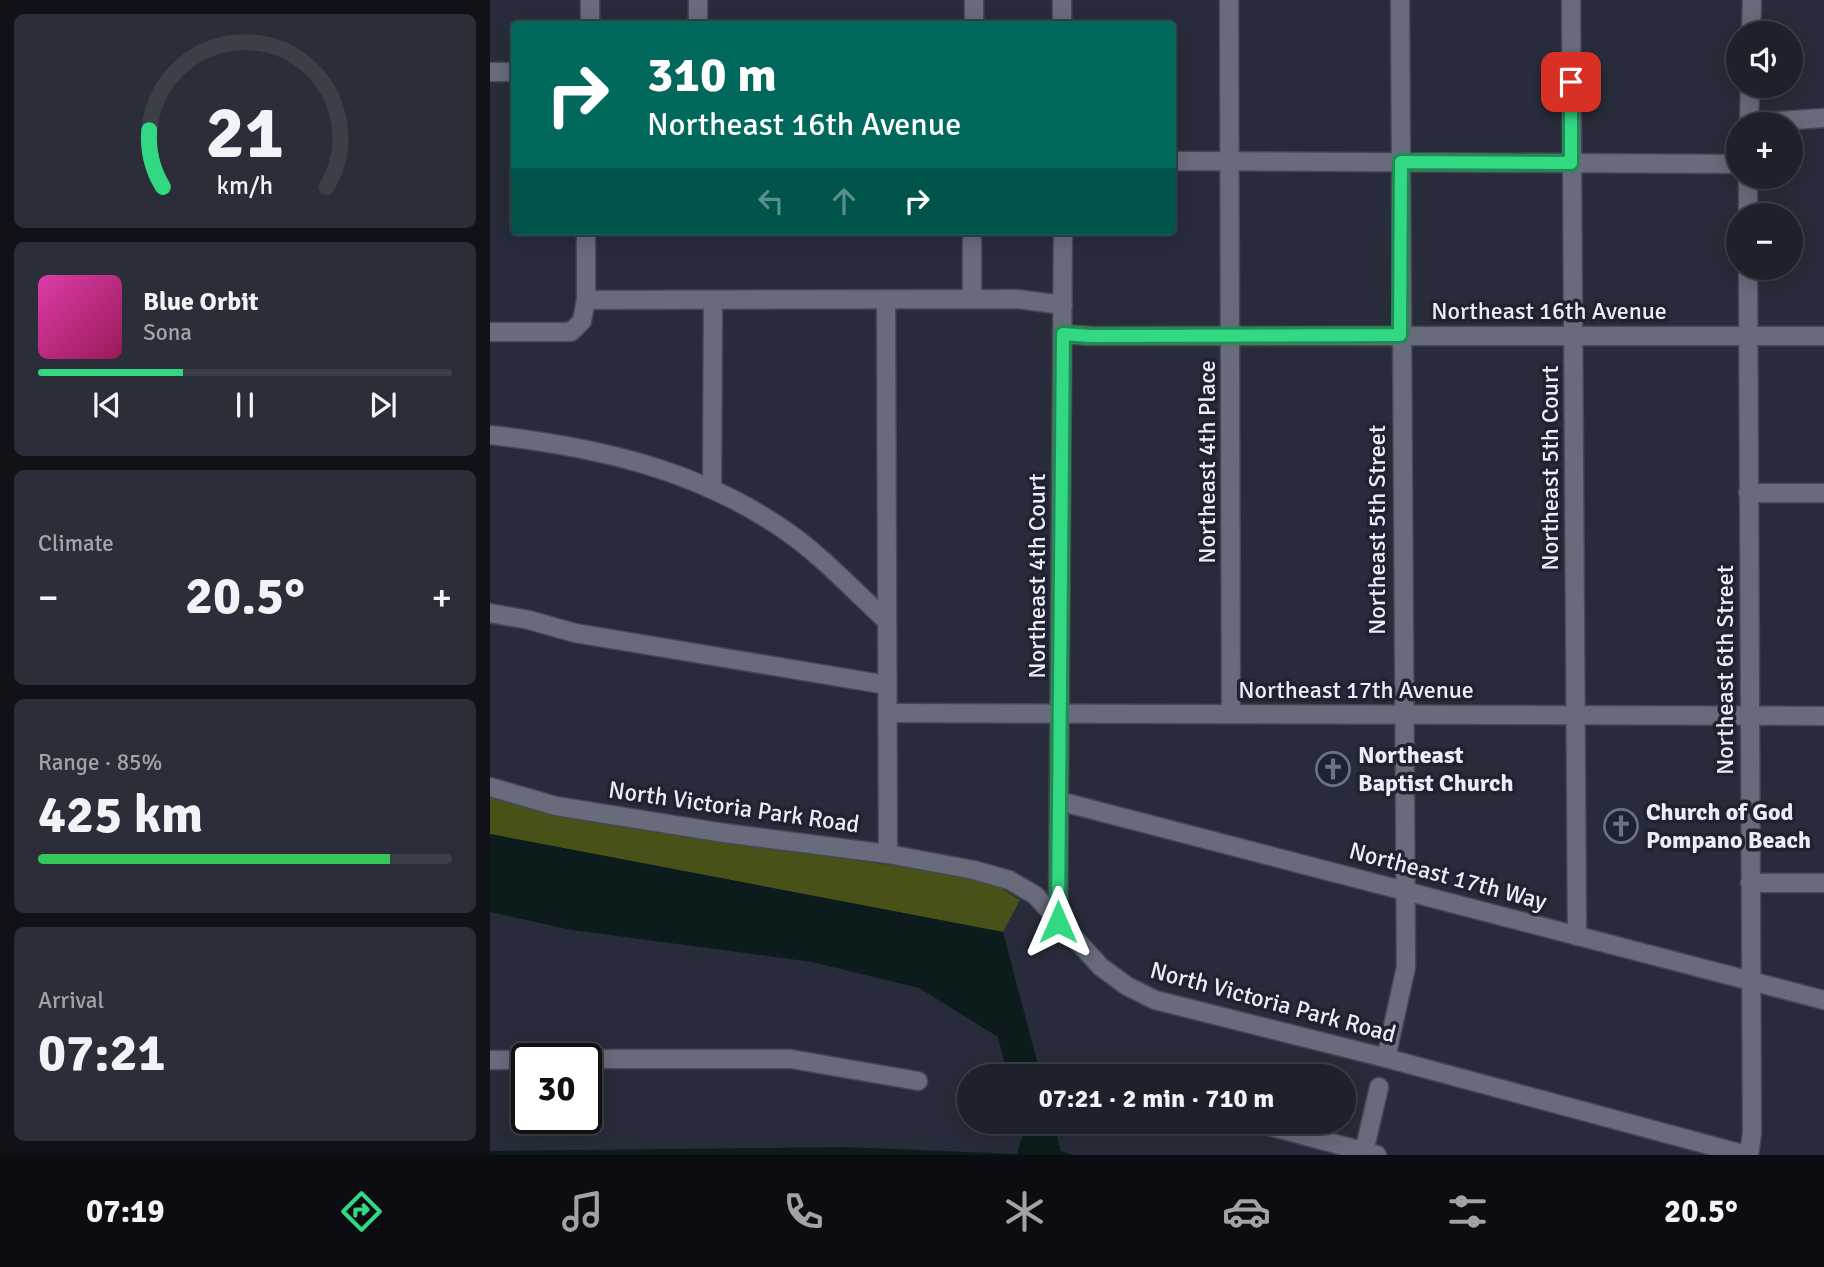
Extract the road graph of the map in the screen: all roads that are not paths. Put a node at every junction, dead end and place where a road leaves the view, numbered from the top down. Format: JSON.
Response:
{"nodes":[{"id":1,"x":590,"y":0,"type":"edge"},
{"id":2,"x":698,"y":0,"type":"edge"},
{"id":3,"x":974,"y":0,"type":"edge"},
{"id":4,"x":1062,"y":0,"type":"edge"},
{"id":5,"x":1229,"y":0,"type":"edge"},
{"id":6,"x":1400,"y":0,"type":"edge"},
{"id":7,"x":1571,"y":0,"type":"edge"},
{"id":8,"x":1752,"y":0,"type":"edge"},
{"id":9,"x":590,"y":21,"type":"edge"},
{"id":10,"x":698,"y":21,"type":"edge"},
{"id":11,"x":974,"y":21,"type":"edge"},
{"id":12,"x":1062,"y":21,"type":"edge"},
{"id":13,"x":1751,"y":21,"type":"edge"},
{"id":14,"x":490,"y":72,"type":"edge"},
{"id":15,"x":511,"y":72,"type":"edge"},
{"id":16,"x":1824,"y":118,"type":"edge"},
{"id":17,"x":1803,"y":119,"type":"edge"},
{"id":18,"x":1176,"y":161,"type":"edge"},
{"id":19,"x":1229,"y":162,"type":"junction"},
{"id":20,"x":1401,"y":162,"type":"junction"},
{"id":21,"x":1571,"y":163,"type":"junction"},
{"id":22,"x":1726,"y":164,"type":"edge"},
{"id":23,"x":586,"y":235,"type":"edge"},
{"id":24,"x":972,"y":235,"type":"edge"},
{"id":25,"x":1063,"y":235,"type":"edge"},
{"id":26,"x":1748,"y":280,"type":"edge"},
{"id":27,"x":972,"y":299,"type":"junction"},
{"id":28,"x":586,"y":300,"type":"junction"},
{"id":29,"x":713,"y":300,"type":"junction"},
{"id":30,"x":886,"y":300,"type":"junction"},
{"id":31,"x":1063,"y":305,"type":"junction"},
{"id":32,"x":490,"y":332,"type":"edge"},
{"id":33,"x":1063,"y":334,"type":"junction"},
{"id":34,"x":1232,"y":335,"type":"junction"},
{"id":35,"x":1400,"y":335,"type":"junction"},
{"id":36,"x":1574,"y":335,"type":"junction"},
{"id":37,"x":1747,"y":336,"type":"junction"},
{"id":38,"x":1824,"y":336,"type":"edge"},
{"id":39,"x":490,"y":435,"type":"edge"},
{"id":40,"x":712,"y":488,"type":"junction"},
{"id":41,"x":1748,"y":493,"type":"junction"},
{"id":42,"x":1824,"y":493,"type":"edge"},
{"id":43,"x":490,"y":613,"type":"edge"},
{"id":44,"x":886,"y":620,"type":"junction"},
{"id":45,"x":887,"y":685,"type":"junction"},
{"id":46,"x":887,"y":713,"type":"junction"},
{"id":47,"x":1231,"y":714,"type":"junction"},
{"id":48,"x":1060,"y":715,"type":"junction"},
{"id":49,"x":1575,"y":715,"type":"junction"},
{"id":50,"x":1403,"y":716,"type":"junction"},
{"id":51,"x":1750,"y":716,"type":"junction"},
{"id":52,"x":1824,"y":716,"type":"edge"},
{"id":53,"x":490,"y":788,"type":"edge"},
{"id":54,"x":1059,"y":801,"type":"junction"},
{"id":55,"x":888,"y":854,"type":"junction"},
{"id":56,"x":1750,"y":883,"type":"junction"},
{"id":57,"x":1824,"y":883,"type":"edge"},
{"id":58,"x":1404,"y":889,"type":"junction"},
{"id":59,"x":1058,"y":922,"type":"junction"},
{"id":60,"x":1577,"y":936,"type":"junction"},
{"id":61,"x":1751,"y":981,"type":"junction"},
{"id":62,"x":1824,"y":1000,"type":"edge"},
{"id":63,"x":1386,"y":1058,"type":"junction"},
{"id":64,"x":602,"y":1059,"type":"edge"},
{"id":65,"x":490,"y":1060,"type":"edge"},
{"id":66,"x":511,"y":1060,"type":"edge"},
{"id":67,"x":918,"y":1081,"type":"dead end"},
{"id":68,"x":1378,"y":1087,"type":"dead end"},
{"id":69,"x":1299,"y":1134,"type":"edge"},
{"id":70,"x":1371,"y":1153,"type":"edge"},
{"id":71,"x":1747,"y":1155,"type":"edge"}],
"edges":[{"from":1,"to":9,"type":"street"},
{"from":2,"to":10,"type":"street"},
{"from":3,"to":11,"type":"street"},
{"from":4,"to":12,"type":"street"},
{"from":5,"to":19,"type":"street","name":"Northeast 4th Place"},
{"from":6,"to":20,"type":"street","name":"Northeast 5th Street"},
{"from":7,"to":21,"type":"street","name":"Northeast 5th Court"},
{"from":8,"to":13,"type":"street"},
{"from":14,"to":15,"type":"street"},
{"from":16,"to":17,"type":"street"},
{"from":18,"to":19,"type":"street"},
{"from":19,"to":20,"type":"street"},
{"from":19,"to":34,"type":"street","name":"Northeast 4th Place"},
{"from":20,"to":21,"type":"street"},
{"from":20,"to":35,"type":"street","name":"Northeast 5th Street"},
{"from":21,"to":22,"type":"street"},
{"from":21,"to":36,"type":"street","name":"Northeast 5th Court"},
{"from":23,"to":28,"type":"street"},
{"from":24,"to":27,"type":"street"},
{"from":25,"to":31,"type":"street","name":"Northeast 4th Court"},
{"from":26,"to":37,"type":"street","name":"Northeast 6th Street"},
{"from":27,"to":30,"type":"street"},
{"from":27,"to":31,"type":"street"},
{"from":28,"to":29,"type":"street"},
{"from":28,"to":32,"type":"street"},
{"from":29,"to":30,"type":"street"},
{"from":29,"to":40,"type":"street"},
{"from":30,"to":44,"type":"street"},
{"from":31,"to":33,"type":"street","name":"Northeast 4th Court"},
{"from":33,"to":34,"type":"street","name":"Northeast 16th Avenue"},
{"from":33,"to":48,"type":"street","name":"Northeast 4th Court"},
{"from":34,"to":35,"type":"street","name":"Northeast 16th Avenue"},
{"from":34,"to":47,"type":"street","name":"Northeast 4th Place"},
{"from":35,"to":36,"type":"street","name":"Northeast 16th Avenue"},
{"from":35,"to":50,"type":"street","name":"Northeast 5th Street"},
{"from":36,"to":37,"type":"street","name":"Northeast 16th Avenue"},
{"from":36,"to":49,"type":"street","name":"Northeast 5th Court"},
{"from":37,"to":38,"type":"street","name":"Northeast 16th Avenue"},
{"from":37,"to":41,"type":"street","name":"Northeast 6th Street"},
{"from":39,"to":40,"type":"street"},
{"from":40,"to":44,"type":"street"},
{"from":41,"to":42,"type":"street"},
{"from":41,"to":51,"type":"street","name":"Northeast 6th Street"},
{"from":43,"to":45,"type":"street"},
{"from":44,"to":45,"type":"street"},
{"from":45,"to":46,"type":"street"},
{"from":46,"to":48,"type":"street","name":"Northeast 17th Avenue"},
{"from":46,"to":55,"type":"street"},
{"from":47,"to":48,"type":"street","name":"Northeast 17th Avenue"},
{"from":47,"to":50,"type":"street","name":"Northeast 17th Avenue"},
{"from":48,"to":54,"type":"street","name":"Northeast 4th Court"},
{"from":49,"to":50,"type":"street","name":"Northeast 17th Avenue"},
{"from":49,"to":51,"type":"street","name":"Northeast 17th Avenue"},
{"from":49,"to":60,"type":"street","name":"Northeast 5th Court"},
{"from":50,"to":58,"type":"street","name":"Northeast 5th Street"},
{"from":51,"to":52,"type":"street","name":"Northeast 17th Avenue"},
{"from":51,"to":56,"type":"street","name":"Northeast 6th Street"},
{"from":53,"to":55,"type":"street","name":"North Victoria Park Road"},
{"from":54,"to":58,"type":"street","name":"Northeast 17th Way"},
{"from":54,"to":59,"type":"street","name":"Northeast 4th Court"},
{"from":55,"to":59,"type":"street","name":"North Victoria Park Road"},
{"from":56,"to":57,"type":"street"},
{"from":56,"to":61,"type":"street","name":"Northeast 6th Street"},
{"from":58,"to":60,"type":"street","name":"Northeast 17th Way"},
{"from":58,"to":63,"type":"street","name":"Northeast 5th Street"},
{"from":59,"to":63,"type":"street","name":"North Victoria Park Road"},
{"from":60,"to":61,"type":"street","name":"Northeast 17th Way"},
{"from":61,"to":62,"type":"street","name":"Northeast 17th Way"},
{"from":61,"to":71,"type":"street","name":"Northeast 6th Street"},
{"from":63,"to":71,"type":"street","name":"North Victoria Park Road"},
{"from":64,"to":67,"type":"street"},
{"from":65,"to":66,"type":"street"},
{"from":68,"to":70,"type":"street"},
{"from":69,"to":70,"type":"street"}]}
